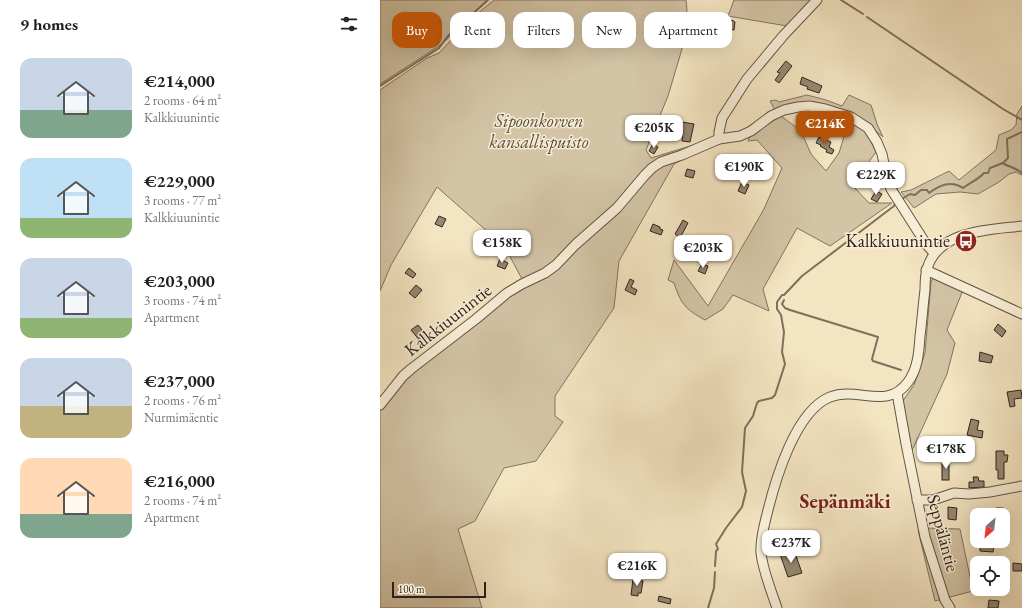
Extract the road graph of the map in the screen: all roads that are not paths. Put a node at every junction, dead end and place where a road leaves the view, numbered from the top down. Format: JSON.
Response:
{"nodes":[{"id":1,"x":818,"y":0,"type":"edge"},
{"id":2,"x":719,"y":139,"type":"junction"},
{"id":3,"x":1022,"y":226,"type":"edge"},
{"id":4,"x":934,"y":253,"type":"junction"},
{"id":5,"x":926,"y":270,"type":"junction"},
{"id":6,"x":1022,"y":314,"type":"edge"},
{"id":7,"x":897,"y":393,"type":"junction"},
{"id":8,"x":380,"y":405,"type":"edge"},
{"id":9,"x":1022,"y":486,"type":"edge"},
{"id":10,"x":917,"y":500,"type":"junction"},
{"id":11,"x":777,"y":608,"type":"edge"},
{"id":12,"x":950,"y":608,"type":"edge"}],
"edges":[{"from":1,"to":2,"type":"street"},
{"from":2,"to":4,"type":"street","name":"Kalkkiuunintie"},
{"from":2,"to":8,"type":"street","name":"Kalkkiuunintie"},
{"from":3,"to":4,"type":"street"},
{"from":4,"to":5,"type":"street"},
{"from":5,"to":6,"type":"street"},
{"from":5,"to":7,"type":"street"},
{"from":7,"to":10,"type":"street","name":"Seppäläntie"},
{"from":7,"to":11,"type":"street"},
{"from":9,"to":10,"type":"street"},
{"from":10,"to":12,"type":"street","name":"Seppäläntie"}]}
